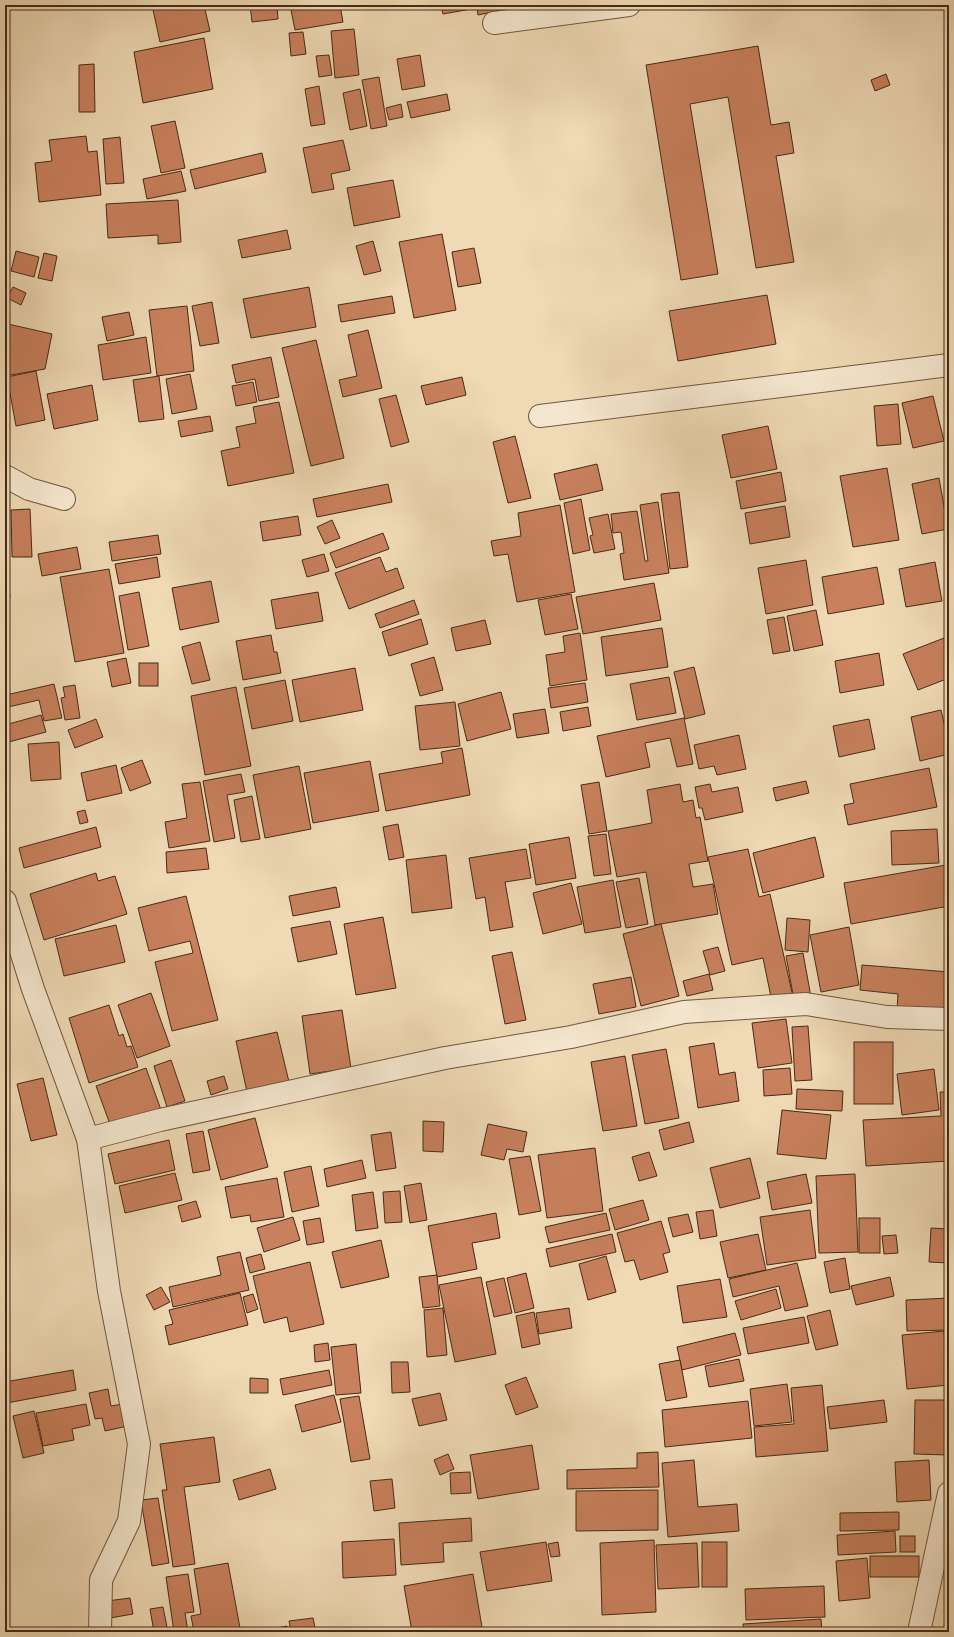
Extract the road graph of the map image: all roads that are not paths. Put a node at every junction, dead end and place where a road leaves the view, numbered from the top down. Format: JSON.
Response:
{"nodes":[{"id":1,"x":629,"y":5,"type":"edge"},
{"id":2,"x":494,"y":24,"type":"dead end"},
{"id":3,"x":949,"y":365,"type":"edge"},
{"id":4,"x":540,"y":416,"type":"dead end"},
{"id":5,"x":5,"y":476,"type":"edge"},
{"id":6,"x":64,"y":499,"type":"dead end"},
{"id":7,"x":5,"y":901,"type":"edge"},
{"id":8,"x":949,"y":1019,"type":"edge"},
{"id":9,"x":88,"y":1139,"type":"junction"},
{"id":10,"x":949,"y":1500,"type":"edge"},
{"id":11,"x":100,"y":1632,"type":"edge"},
{"id":12,"x":919,"y":1632,"type":"edge"}],
"edges":[{"from":1,"to":2,"type":"street"},
{"from":3,"to":4,"type":"street"},
{"from":5,"to":6,"type":"street"},
{"from":7,"to":9,"type":"street"},
{"from":8,"to":9,"type":"street"},
{"from":9,"to":11,"type":"street"},
{"from":10,"to":12,"type":"street"}]}
